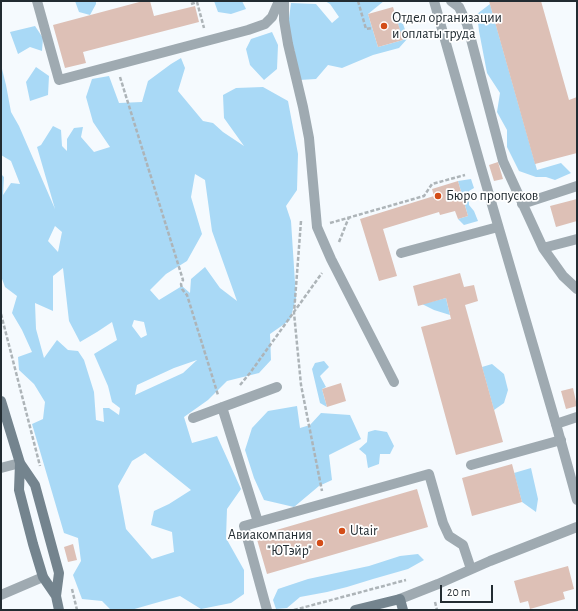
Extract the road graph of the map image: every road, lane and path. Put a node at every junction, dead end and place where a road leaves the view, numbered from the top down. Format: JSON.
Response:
{"nodes":[{"id":1,"x":37,"y":1,"type":"edge"},
{"id":2,"x":279,"y":1,"type":"edge"},
{"id":3,"x":284,"y":1,"type":"edge"},
{"id":4,"x":358,"y":1,"type":"edge"},
{"id":5,"x":434,"y":1,"type":"edge"},
{"id":6,"x":451,"y":1,"type":"edge"},
{"id":7,"x":191,"y":4,"type":"dead end"},
{"id":8,"x":372,"y":28,"type":"dead end"},
{"id":9,"x":208,"y":41,"type":"junction"},
{"id":10,"x":116,"y":65,"type":"junction"},
{"id":11,"x":465,"y":175,"type":"dead end"},
{"id":12,"x":577,"y":186,"type":"edge"},
{"id":13,"x":522,"y":204,"type":"junction"},
{"id":14,"x":302,"y":216,"type":"dead end"},
{"id":15,"x":349,"y":217,"type":"junction"},
{"id":16,"x":317,"y":226,"type":"junction"},
{"id":17,"x":498,"y":227,"type":"junction"},
{"id":18,"x":577,"y":239,"type":"edge"},
{"id":19,"x":543,"y":248,"type":"junction"},
{"id":20,"x":401,"y":253,"type":"dead end"},
{"id":21,"x":331,"y":260,"type":"junction"},
{"id":22,"x":577,"y":289,"type":"edge"},
{"id":23,"x":294,"y":313,"type":"junction"},
{"id":24,"x":1,"y":314,"type":"edge"},
{"id":25,"x":394,"y":382,"type":"dead end"},
{"id":26,"x":277,"y":387,"type":"dead end"},
{"id":27,"x":1,"y":401,"type":"edge"},
{"id":28,"x":222,"y":407,"type":"junction"},
{"id":29,"x":577,"y":417,"type":"edge"},
{"id":30,"x":193,"y":418,"type":"dead end"},
{"id":31,"x":556,"y":424,"type":"junction"},
{"id":32,"x":561,"y":440,"type":"junction"},
{"id":33,"x":20,"y":463,"type":"junction"},
{"id":34,"x":470,"y":465,"type":"dead end"},
{"id":35,"x":40,"y":467,"type":"dead end"},
{"id":36,"x":1,"y":468,"type":"edge"},
{"id":37,"x":577,"y":500,"type":"edge"},
{"id":38,"x":324,"y":504,"type":"junction"},
{"id":39,"x":258,"y":522,"type":"junction"},
{"id":40,"x":577,"y":528,"type":"edge"},
{"id":41,"x":471,"y":569,"type":"junction"},
{"id":42,"x":43,"y":577,"type":"junction"},
{"id":43,"x":409,"y":580,"type":"dead end"},
{"id":44,"x":71,"y":588,"type":"dead end"},
{"id":45,"x":1,"y":595,"type":"edge"},
{"id":46,"x":56,"y":596,"type":"junction"},
{"id":47,"x":400,"y":598,"type":"junction"},
{"id":48,"x":434,"y":602,"type":"dead end"},
{"id":49,"x":59,"y":610,"type":"edge"},
{"id":50,"x":77,"y":610,"type":"edge"},
{"id":51,"x":266,"y":610,"type":"edge"},
{"id":52,"x":294,"y":610,"type":"edge"},
{"id":53,"x":355,"y":610,"type":"edge"},
{"id":54,"x":403,"y":610,"type":"edge"},
{"id":55,"x":437,"y":610,"type":"edge"}],
"edges":[{"from":1,"to":10,"type":"street"},
{"from":2,"to":9,"type":"street"},
{"from":3,"to":16,"type":"street"},
{"from":4,"to":8,"type":"path"},
{"from":5,"to":17,"type":"street"},
{"from":6,"to":13,"type":"street"},
{"from":7,"to":9,"type":"path"},
{"from":9,"to":10,"type":"street"},
{"from":10,"to":28,"type":"path"},
{"from":11,"to":15,"type":"path"},
{"from":12,"to":13,"type":"street"},
{"from":13,"to":19,"type":"street"},
{"from":14,"to":23,"type":"path"},
{"from":15,"to":16,"type":"path"},
{"from":15,"to":21,"type":"path"},
{"from":16,"to":21,"type":"street"},
{"from":17,"to":20,"type":"street"},
{"from":17,"to":31,"type":"street"},
{"from":18,"to":19,"type":"street"},
{"from":19,"to":22,"type":"street"},
{"from":21,"to":23,"type":"path"},
{"from":21,"to":25,"type":"street"},
{"from":23,"to":28,"type":"path"},
{"from":23,"to":38,"type":"path"},
{"from":24,"to":35,"type":"path"},
{"from":26,"to":28,"type":"street"},
{"from":27,"to":33,"type":"main road"},
{"from":28,"to":30,"type":"street"},
{"from":28,"to":39,"type":"street"},
{"from":29,"to":31,"type":"street"},
{"from":31,"to":32,"type":"street"},
{"from":32,"to":34,"type":"street"},
{"from":32,"to":37,"type":"street"},
{"from":33,"to":36,"type":"street"},
{"from":33,"to":42,"type":"main road"},
{"from":33,"to":46,"type":"main road"},
{"from":38,"to":39,"type":"street"},
{"from":38,"to":41,"type":"street"},
{"from":39,"to":51,"type":"street"},
{"from":40,"to":41,"type":"street"},
{"from":41,"to":47,"type":"street"},
{"from":42,"to":45,"type":"street"},
{"from":42,"to":46,"type":"main road"},
{"from":43,"to":52,"type":"path"},
{"from":44,"to":50,"type":"path"},
{"from":46,"to":49,"type":"main road"},
{"from":47,"to":53,"type":"main road"},
{"from":47,"to":54,"type":"main road"},
{"from":48,"to":55,"type":"path"}]}
